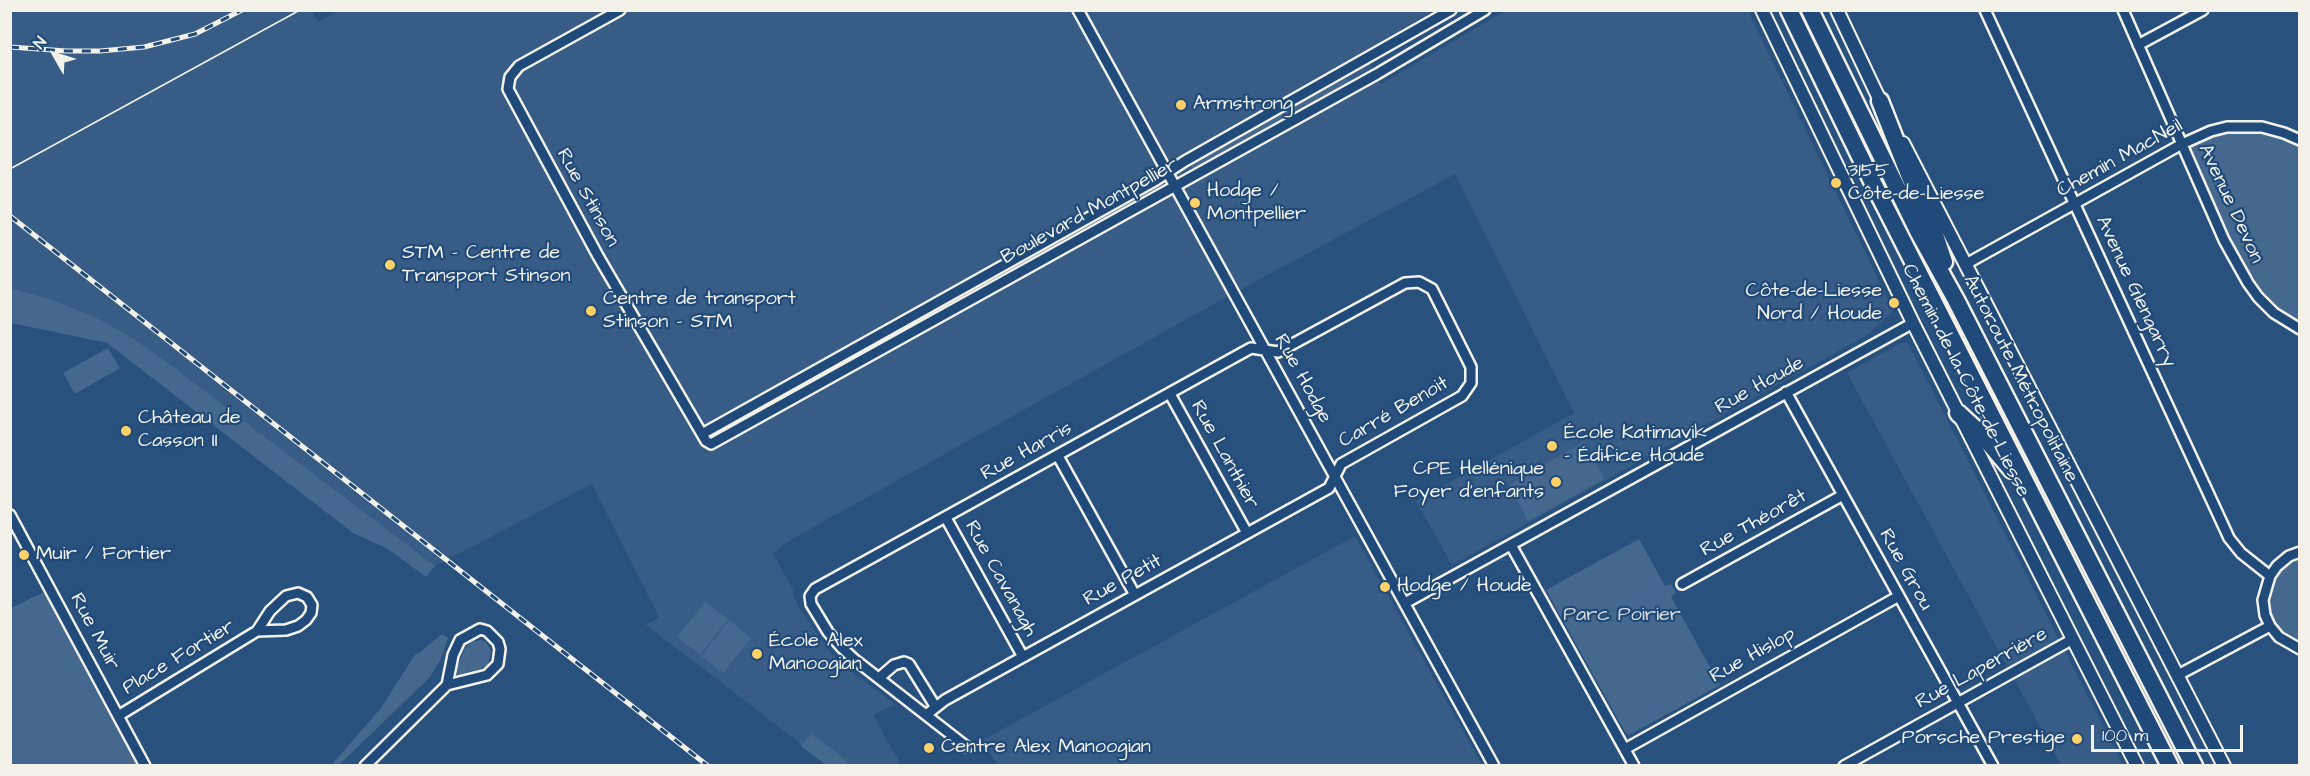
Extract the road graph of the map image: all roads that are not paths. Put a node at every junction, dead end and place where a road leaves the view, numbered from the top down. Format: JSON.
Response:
{"nodes":[{"id":1,"x":620,"y":10,"type":"edge"},
{"id":2,"x":1078,"y":10,"type":"edge"},
{"id":3,"x":1451,"y":10,"type":"edge"},
{"id":4,"x":1485,"y":10,"type":"edge"},
{"id":5,"x":1762,"y":10,"type":"edge"},
{"id":6,"x":1790,"y":10,"type":"edge"},
{"id":7,"x":1810,"y":10,"type":"edge"},
{"id":8,"x":1837,"y":10,"type":"edge"},
{"id":9,"x":1985,"y":10,"type":"edge"},
{"id":10,"x":2123,"y":10,"type":"edge"},
{"id":11,"x":2203,"y":10,"type":"edge"},
{"id":12,"x":2138,"y":45,"type":"junction"},
{"id":13,"x":1880,"y":101,"type":"junction"},
{"id":14,"x":2300,"y":140,"type":"edge"},
{"id":15,"x":2182,"y":144,"type":"junction"},
{"id":16,"x":1167,"y":172,"type":"junction"},
{"id":17,"x":1175,"y":185,"type":"junction"},
{"id":18,"x":2074,"y":205,"type":"junction"},
{"id":19,"x":1966,"y":264,"type":"junction"},
{"id":20,"x":1956,"y":300,"type":"junction"},
{"id":21,"x":1913,"y":322,"type":"junction"},
{"id":22,"x":2300,"y":329,"type":"edge"},
{"id":23,"x":1266,"y":350,"type":"junction"},
{"id":24,"x":1786,"y":392,"type":"junction"},
{"id":25,"x":1170,"y":394,"type":"junction"},
{"id":26,"x":1958,"y":413,"type":"junction"},
{"id":27,"x":702,"y":434,"type":"junction"},
{"id":28,"x":711,"y":444,"type":"joint"},
{"id":29,"x":1058,"y":456,"type":"junction"},
{"id":30,"x":1335,"y":476,"type":"junction"},
{"id":31,"x":2031,"y":493,"type":"junction"},
{"id":32,"x":1843,"y":495,"type":"junction"},
{"id":33,"x":10,"y":515,"type":"edge"},
{"id":34,"x":946,"y":518,"type":"junction"},
{"id":35,"x":1247,"y":533,"type":"junction"},
{"id":36,"x":1511,"y":545,"type":"junction"},
{"id":37,"x":2300,"y":552,"type":"edge"},
{"id":38,"x":2270,"y":576,"type":"junction"},
{"id":39,"x":1682,"y":584,"type":"dead end"},
{"id":40,"x":1135,"y":595,"type":"junction"},
{"id":41,"x":1899,"y":596,"type":"junction"},
{"id":42,"x":1405,"y":603,"type":"junction"},
{"id":43,"x":2270,"y":626,"type":"junction"},
{"id":44,"x":257,"y":631,"type":"junction"},
{"id":45,"x":2073,"y":639,"type":"junction"},
{"id":46,"x":2300,"y":649,"type":"edge"},
{"id":47,"x":1023,"y":657,"type":"junction"},
{"id":48,"x":2178,"y":675,"type":"junction"},
{"id":49,"x":879,"y":678,"type":"junction"},
{"id":50,"x":447,"y":685,"type":"junction"},
{"id":51,"x":1958,"y":703,"type":"junction"},
{"id":52,"x":935,"y":706,"type":"junction"},
{"id":53,"x":926,"y":715,"type":"junction"},
{"id":54,"x":118,"y":716,"type":"junction"},
{"id":55,"x":967,"y":747,"type":"dead end"},
{"id":56,"x":1625,"y":748,"type":"junction"},
{"id":57,"x":145,"y":765,"type":"edge"},
{"id":58,"x":365,"y":765,"type":"edge"},
{"id":59,"x":1494,"y":765,"type":"edge"},
{"id":60,"x":1634,"y":765,"type":"edge"},
{"id":61,"x":1844,"y":765,"type":"edge"},
{"id":62,"x":1993,"y":765,"type":"edge"},
{"id":63,"x":2137,"y":765,"type":"edge"},
{"id":64,"x":2170,"y":765,"type":"edge"},
{"id":65,"x":2194,"y":765,"type":"edge"},
{"id":66,"x":2224,"y":765,"type":"edge"}],
"edges":[{"from":1,"to":27,"type":"street","name":"Rue Stinson"},
{"from":2,"to":16,"type":"street","name":"Rue Hodge"},
{"from":3,"to":16,"type":"street","name":"Boulevard Montpellier"},
{"from":4,"to":17,"type":"street","name":"Boulevard Montpellier"},
{"from":5,"to":21,"type":"main road","name":"Chemin de la Côte-de-Liesse"},
{"from":6,"to":31,"type":"highway"},
{"from":7,"to":20,"type":"highway","name":"Autoroute Métropolitaine"},
{"from":8,"to":13,"type":"main road"},
{"from":9,"to":18,"type":"street","name":"Avenue Glengarry"},
{"from":10,"to":12,"type":"street","name":"Avenue Devon"},
{"from":11,"to":12,"type":"street"},
{"from":12,"to":15,"type":"street","name":"Avenue Devon"},
{"from":13,"to":19,"type":"main road"},
{"from":13,"to":20,"type":"highway"},
{"from":14,"to":15,"type":"street","name":"Chemin MacNeil"},
{"from":15,"to":18,"type":"street","name":"Chemin MacNeil"},
{"from":15,"to":22,"type":"street","name":"Avenue Devon"},
{"from":16,"to":17,"type":"street","name":"Rue Hodge"},
{"from":16,"to":27,"type":"street","name":"Boulevard Montpellier"},
{"from":17,"to":23,"type":"street","name":"Rue Hodge"},
{"from":17,"to":28,"type":"street","name":"Boulevard Montpellier"},
{"from":18,"to":19,"type":"street","name":"Chemin MacNeil"},
{"from":18,"to":38,"type":"street","name":"Avenue Glengarry"},
{"from":19,"to":48,"type":"main road"},
{"from":20,"to":65,"type":"highway","name":"Autoroute Métropolitaine"},
{"from":21,"to":24,"type":"street","name":"Rue Houde"},
{"from":21,"to":26,"type":"main road","name":"Chemin de la Côte-de-Liesse"},
{"from":23,"to":25,"type":"street","name":"Rue Harris"},
{"from":23,"to":30,"type":"street","name":"Rue Hodge"},
{"from":23,"to":30,"type":"street","name":"Carré Benoit"},
{"from":24,"to":32,"type":"street","name":"Rue Grou"},
{"from":24,"to":36,"type":"street","name":"Rue Houde"},
{"from":25,"to":29,"type":"street","name":"Rue Harris"},
{"from":25,"to":35,"type":"street","name":"Rue Lanthier"},
{"from":26,"to":31,"type":"highway"},
{"from":26,"to":45,"type":"main road","name":"Chemin de la Côte-de-Liesse"},
{"from":27,"to":28,"type":"street","name":"Rue Stinson"},
{"from":29,"to":34,"type":"street","name":"Rue Harris"},
{"from":29,"to":40,"type":"street"},
{"from":30,"to":35,"type":"street","name":"Rue Petit"},
{"from":30,"to":42,"type":"street","name":"Rue Hodge"},
{"from":31,"to":64,"type":"highway"},
{"from":32,"to":39,"type":"street","name":"Rue Théorêt"},
{"from":32,"to":41,"type":"street","name":"Rue Grou"},
{"from":33,"to":54,"type":"street","name":"Rue Muir"},
{"from":34,"to":47,"type":"street","name":"Rue Cavanagh"},
{"from":34,"to":49,"type":"street","name":"Rue Harris"},
{"from":35,"to":40,"type":"street","name":"Rue Petit"},
{"from":36,"to":42,"type":"street","name":"Rue Houde"},
{"from":36,"to":56,"type":"street"},
{"from":37,"to":38,"type":"street"},
{"from":38,"to":43,"type":"street"},
{"from":40,"to":47,"type":"street","name":"Rue Petit"},
{"from":41,"to":51,"type":"street","name":"Rue Grou"},
{"from":41,"to":56,"type":"street","name":"Rue Hislop"},
{"from":42,"to":59,"type":"street","name":"Rue Hodge"},
{"from":43,"to":46,"type":"street"},
{"from":43,"to":48,"type":"street"},
{"from":44,"to":44,"type":"street","name":"Place Fortier"},
{"from":44,"to":54,"type":"street","name":"Place Fortier"},
{"from":45,"to":51,"type":"street","name":"Rue Laperrière"},
{"from":45,"to":63,"type":"main road","name":"Chemin de la Côte-de-Liesse"},
{"from":47,"to":52,"type":"street","name":"Rue Petit"},
{"from":48,"to":66,"type":"main road"},
{"from":49,"to":52,"type":"street"},
{"from":49,"to":53,"type":"street"},
{"from":50,"to":50,"type":"street"},
{"from":50,"to":58,"type":"street"},
{"from":51,"to":61,"type":"street","name":"Rue Laperrière"},
{"from":51,"to":62,"type":"street","name":"Rue Grou"},
{"from":52,"to":53,"type":"street","name":"Rue Petit"},
{"from":53,"to":55,"type":"street"},
{"from":54,"to":57,"type":"street","name":"Rue Muir"},
{"from":56,"to":60,"type":"street"}]}
